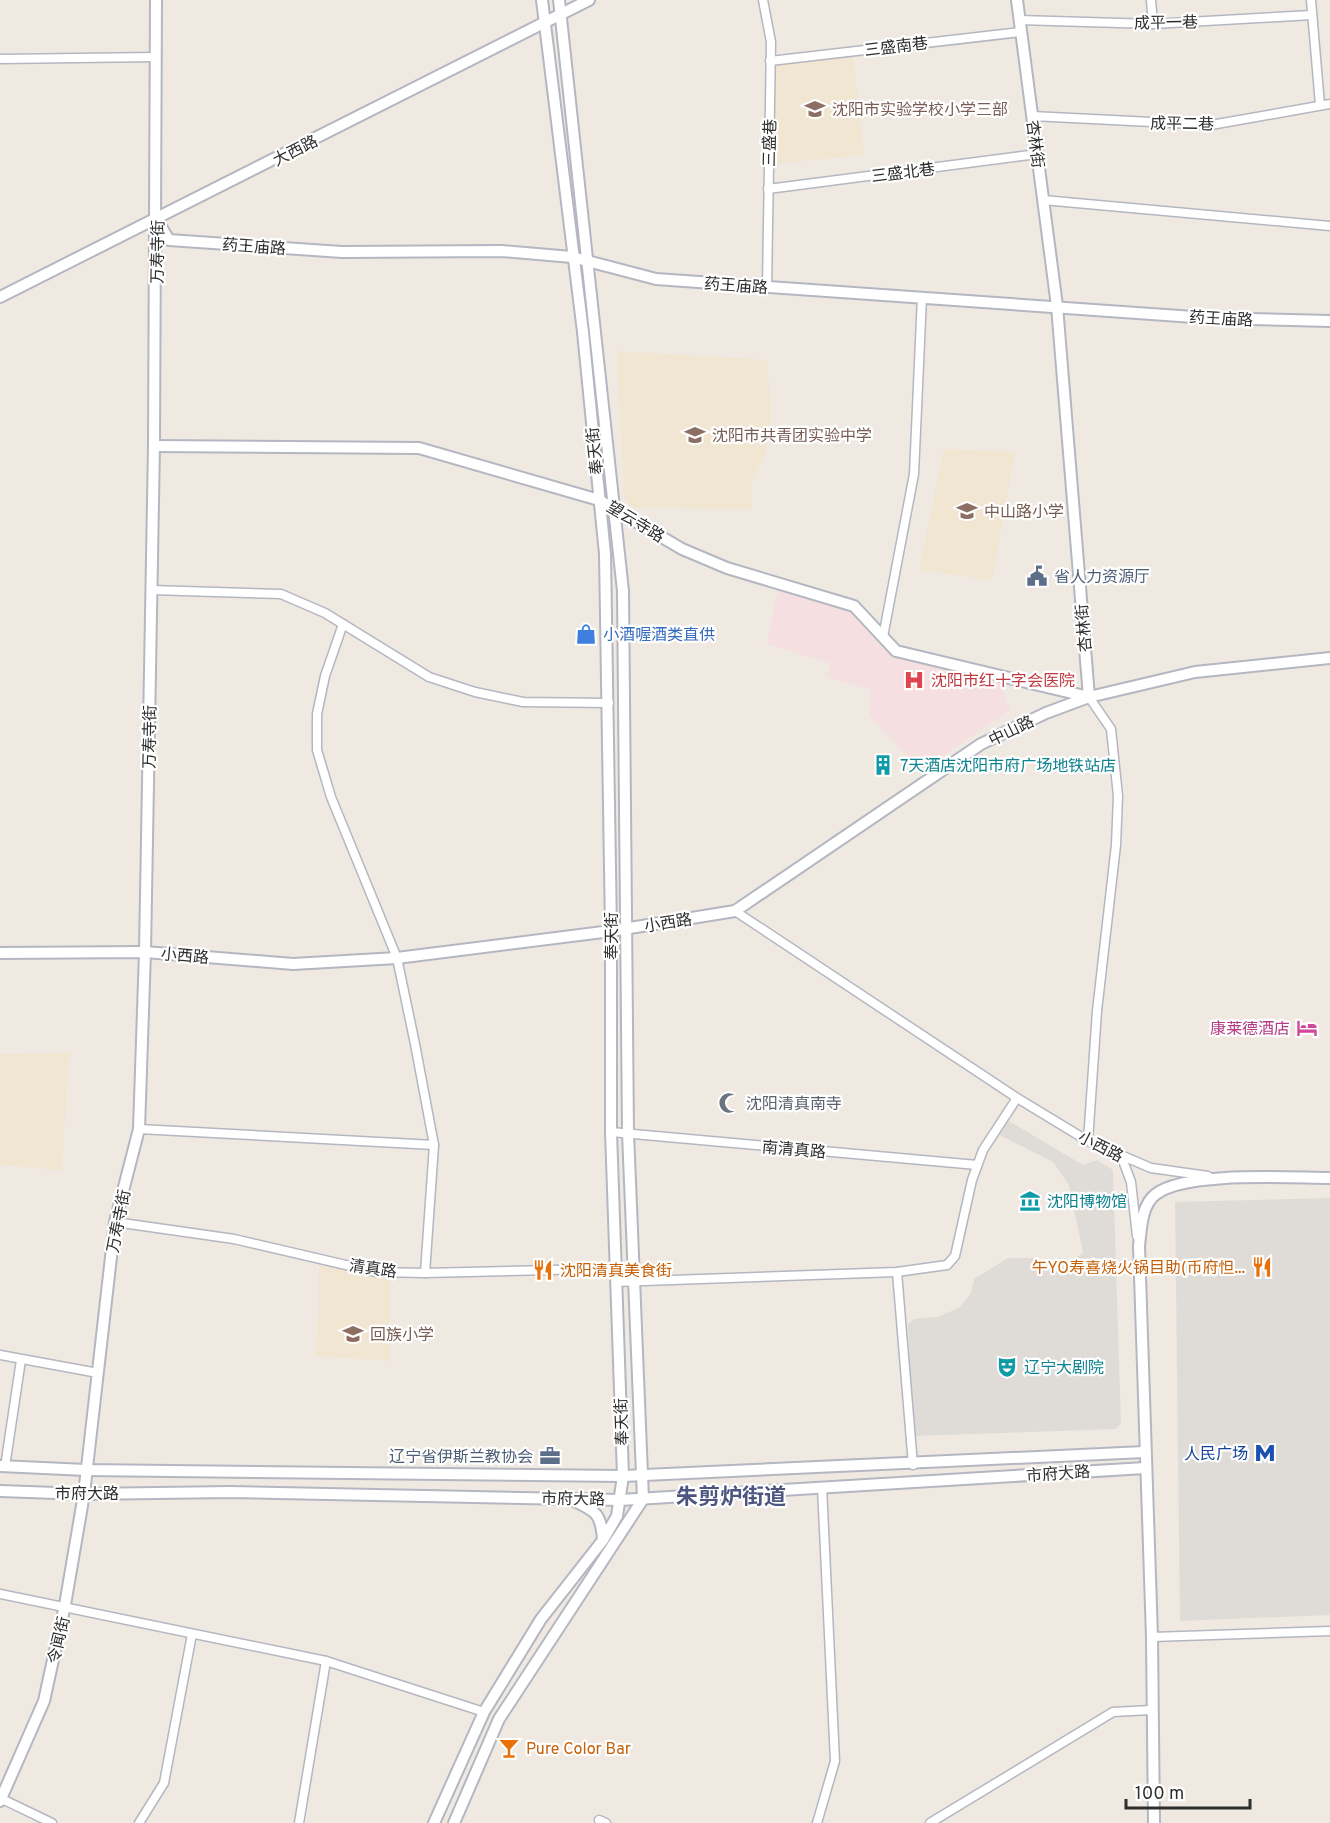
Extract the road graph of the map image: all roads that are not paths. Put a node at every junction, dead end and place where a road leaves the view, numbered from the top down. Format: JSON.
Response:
{"nodes":[{"id":1,"x":156,"y":0,"type":"edge"},
{"id":2,"x":542,"y":0,"type":"edge"},
{"id":3,"x":559,"y":0,"type":"edge"},
{"id":4,"x":589,"y":0,"type":"edge"},
{"id":5,"x":763,"y":0,"type":"edge"},
{"id":6,"x":1017,"y":0,"type":"edge"},
{"id":7,"x":1150,"y":0,"type":"edge"},
{"id":8,"x":1311,"y":0,"type":"edge"},
{"id":9,"x":561,"y":12,"type":"junction"},
{"id":10,"x":1312,"y":15,"type":"junction"},
{"id":11,"x":1019,"y":20,"type":"junction"},
{"id":12,"x":545,"y":23,"type":"junction"},
{"id":13,"x":1153,"y":24,"type":"junction"},
{"id":14,"x":1021,"y":32,"type":"junction"},
{"id":15,"x":156,"y":57,"type":"junction"},
{"id":16,"x":0,"y":59,"type":"edge"},
{"id":17,"x":770,"y":61,"type":"junction"},
{"id":18,"x":1330,"y":104,"type":"edge"},
{"id":19,"x":1320,"y":105,"type":"junction"},
{"id":20,"x":1032,"y":116,"type":"junction"},
{"id":21,"x":1037,"y":154,"type":"junction"},
{"id":22,"x":768,"y":189,"type":"junction"},
{"id":23,"x":1043,"y":200,"type":"junction"},
{"id":24,"x":157,"y":219,"type":"junction"},
{"id":25,"x":1330,"y":226,"type":"edge"},
{"id":26,"x":572,"y":257,"type":"junction"},
{"id":27,"x":588,"y":261,"type":"junction"},
{"id":28,"x":767,"y":287,"type":"junction"},
{"id":29,"x":0,"y":297,"type":"edge"},
{"id":30,"x":922,"y":297,"type":"junction"},
{"id":31,"x":1057,"y":306,"type":"junction"},
{"id":32,"x":1330,"y":321,"type":"edge"},
{"id":33,"x":154,"y":446,"type":"junction"},
{"id":34,"x":599,"y":500,"type":"junction"},
{"id":35,"x":615,"y":508,"type":"junction"},
{"id":36,"x":152,"y":590,"type":"junction"},
{"id":37,"x":343,"y":624,"type":"junction"},
{"id":38,"x":883,"y":637,"type":"junction"},
{"id":39,"x":1330,"y":657,"type":"edge"},
{"id":40,"x":1089,"y":697,"type":"junction"},
{"id":41,"x":609,"y":703,"type":"junction"},
{"id":42,"x":735,"y":911,"type":"junction"},
{"id":43,"x":627,"y":928,"type":"junction"},
{"id":44,"x":611,"y":931,"type":"junction"},
{"id":45,"x":0,"y":952,"type":"edge"},
{"id":46,"x":145,"y":952,"type":"junction"},
{"id":47,"x":397,"y":958,"type":"junction"},
{"id":48,"x":1017,"y":1098,"type":"junction"},
{"id":49,"x":139,"y":1129,"type":"junction"},
{"id":50,"x":611,"y":1132,"type":"junction"},
{"id":51,"x":628,"y":1133,"type":"junction"},
{"id":52,"x":1088,"y":1142,"type":"junction"},
{"id":53,"x":434,"y":1145,"type":"junction"},
{"id":54,"x":1122,"y":1158,"type":"junction"},
{"id":55,"x":977,"y":1165,"type":"junction"},
{"id":56,"x":1227,"y":1178,"type":"junction"},
{"id":57,"x":1330,"y":1178,"type":"edge"},
{"id":58,"x":115,"y":1222,"type":"junction"},
{"id":59,"x":1139,"y":1246,"type":"junction"},
{"id":60,"x":634,"y":1268,"type":"junction"},
{"id":61,"x":616,"y":1269,"type":"junction"},
{"id":62,"x":897,"y":1272,"type":"junction"},
{"id":63,"x":425,"y":1273,"type":"junction"},
{"id":64,"x":634,"y":1281,"type":"junction"},
{"id":65,"x":616,"y":1282,"type":"junction"},
{"id":66,"x":0,"y":1355,"type":"edge"},
{"id":67,"x":21,"y":1360,"type":"junction"},
{"id":68,"x":98,"y":1373,"type":"junction"},
{"id":69,"x":1144,"y":1452,"type":"junction"},
{"id":70,"x":3,"y":1463,"type":"edge"},
{"id":71,"x":913,"y":1465,"type":"junction"},
{"id":72,"x":1145,"y":1468,"type":"junction"},
{"id":73,"x":86,"y":1470,"type":"junction"},
{"id":74,"x":643,"y":1475,"type":"junction"},
{"id":75,"x":623,"y":1476,"type":"junction"},
{"id":76,"x":822,"y":1487,"type":"junction"},
{"id":77,"x":0,"y":1491,"type":"edge"},
{"id":78,"x":84,"y":1494,"type":"junction"},
{"id":79,"x":568,"y":1498,"type":"junction"},
{"id":80,"x":643,"y":1499,"type":"junction"},
{"id":81,"x":620,"y":1500,"type":"junction"},
{"id":82,"x":603,"y":1540,"type":"junction"},
{"id":83,"x":0,"y":1594,"type":"edge"},
{"id":84,"x":65,"y":1605,"type":"junction"},
{"id":85,"x":1330,"y":1631,"type":"edge"},
{"id":86,"x":192,"y":1634,"type":"junction"},
{"id":87,"x":1152,"y":1637,"type":"junction"},
{"id":88,"x":326,"y":1661,"type":"junction"},
{"id":89,"x":1151,"y":1710,"type":"junction"},
{"id":90,"x":484,"y":1712,"type":"junction"},
{"id":91,"x":0,"y":1799,"type":"edge"},
{"id":92,"x":52,"y":1823,"type":"edge"},
{"id":93,"x":139,"y":1823,"type":"edge"},
{"id":94,"x":299,"y":1823,"type":"edge"},
{"id":95,"x":434,"y":1823,"type":"edge"},
{"id":96,"x":454,"y":1823,"type":"edge"},
{"id":97,"x":816,"y":1823,"type":"edge"},
{"id":98,"x":930,"y":1823,"type":"edge"},
{"id":99,"x":1154,"y":1823,"type":"edge"}],
"edges":[{"from":1,"to":15,"type":"main road","name":"万寿寺街"},
{"from":2,"to":12,"type":"main road","name":"奉天街"},
{"from":3,"to":9,"type":"main road","name":"奉天街"},
{"from":4,"to":9,"type":"main road","name":"大西路"},
{"from":5,"to":17,"type":"street","name":"三盛巷"},
{"from":6,"to":11,"type":"main road","name":"杏林街"},
{"from":7,"to":13,"type":"street"},
{"from":8,"to":10,"type":"street"},
{"from":9,"to":12,"type":"main road","name":"大西路"},
{"from":9,"to":27,"type":"main road","name":"奉天街"},
{"from":10,"to":13,"type":"street","name":"成平一巷"},
{"from":10,"to":19,"type":"street"},
{"from":11,"to":13,"type":"street","name":"成平一巷"},
{"from":11,"to":14,"type":"main road","name":"杏林街"},
{"from":12,"to":24,"type":"main road","name":"大西路"},
{"from":12,"to":26,"type":"main road","name":"奉天街"},
{"from":14,"to":17,"type":"street","name":"三盛南巷"},
{"from":14,"to":20,"type":"main road","name":"杏林街"},
{"from":15,"to":16,"type":"street"},
{"from":15,"to":24,"type":"main road","name":"万寿寺街"},
{"from":17,"to":22,"type":"street","name":"三盛巷"},
{"from":18,"to":19,"type":"street","name":"成平二巷"},
{"from":19,"to":20,"type":"street","name":"成平二巷"},
{"from":20,"to":21,"type":"main road","name":"杏林街"},
{"from":21,"to":22,"type":"street","name":"三盛北巷"},
{"from":21,"to":23,"type":"main road","name":"杏林街"},
{"from":22,"to":28,"type":"street","name":"三盛巷"},
{"from":23,"to":25,"type":"street"},
{"from":23,"to":31,"type":"main road","name":"杏林街"},
{"from":24,"to":26,"type":"main road","name":"药王庙路"},
{"from":24,"to":29,"type":"main road","name":"大西路"},
{"from":24,"to":33,"type":"main road","name":"万寿寺街"},
{"from":26,"to":27,"type":"main road","name":"药王庙路"},
{"from":26,"to":34,"type":"main road","name":"奉天街"},
{"from":27,"to":28,"type":"main road","name":"药王庙路"},
{"from":27,"to":35,"type":"main road","name":"奉天街"},
{"from":28,"to":30,"type":"main road","name":"药王庙路"},
{"from":30,"to":31,"type":"main road","name":"药王庙路"},
{"from":30,"to":38,"type":"street"},
{"from":31,"to":32,"type":"main road","name":"药王庙路"},
{"from":31,"to":40,"type":"main road","name":"杏林街"},
{"from":33,"to":34,"type":"main road","name":"望云寺路"},
{"from":33,"to":36,"type":"main road","name":"万寿寺街"},
{"from":34,"to":35,"type":"main road","name":"望云寺路"},
{"from":34,"to":41,"type":"main road","name":"奉天街"},
{"from":35,"to":38,"type":"main road","name":"望云寺路"},
{"from":35,"to":43,"type":"main road","name":"奉天街"},
{"from":36,"to":37,"type":"street"},
{"from":36,"to":46,"type":"main road","name":"万寿寺街"},
{"from":37,"to":41,"type":"street"},
{"from":37,"to":47,"type":"street"},
{"from":38,"to":40,"type":"main road","name":"望云寺路"},
{"from":39,"to":40,"type":"main road","name":"中山路"},
{"from":40,"to":42,"type":"main road","name":"中山路"},
{"from":40,"to":52,"type":"street","name":"杏林街"},
{"from":41,"to":44,"type":"main road","name":"奉天街"},
{"from":42,"to":43,"type":"main road","name":"小西路"},
{"from":42,"to":48,"type":"street","name":"小西路"},
{"from":43,"to":44,"type":"main road","name":"小西路"},
{"from":43,"to":51,"type":"main road","name":"奉天街"},
{"from":44,"to":47,"type":"main road","name":"小西路"},
{"from":44,"to":50,"type":"main road","name":"奉天街"},
{"from":45,"to":46,"type":"main road","name":"小西路"},
{"from":46,"to":47,"type":"main road","name":"小西路"},
{"from":46,"to":49,"type":"main road","name":"万寿寺街"},
{"from":47,"to":53,"type":"street"},
{"from":48,"to":52,"type":"street","name":"小西路"},
{"from":48,"to":55,"type":"street"},
{"from":49,"to":53,"type":"street"},
{"from":49,"to":58,"type":"main road","name":"万寿寺街"},
{"from":50,"to":51,"type":"street","name":"南清真路"},
{"from":50,"to":61,"type":"main road","name":"奉天街"},
{"from":51,"to":55,"type":"street","name":"南清真路"},
{"from":51,"to":60,"type":"main road","name":"奉天街"},
{"from":52,"to":54,"type":"street","name":"小西路"},
{"from":53,"to":63,"type":"street"},
{"from":54,"to":56,"type":"street","name":"小西路"},
{"from":54,"to":59,"type":"street"},
{"from":55,"to":62,"type":"street"},
{"from":56,"to":57,"type":"main road"},
{"from":56,"to":59,"type":"main road"},
{"from":58,"to":63,"type":"street","name":"清真路"},
{"from":58,"to":68,"type":"main road","name":"万寿寺街"},
{"from":59,"to":69,"type":"main road"},
{"from":60,"to":61,"type":"street","name":"清真路"},
{"from":60,"to":64,"type":"main road","name":"奉天街"},
{"from":61,"to":63,"type":"street","name":"清真路"},
{"from":61,"to":65,"type":"main road","name":"奉天街"},
{"from":62,"to":64,"type":"street"},
{"from":62,"to":71,"type":"street"},
{"from":64,"to":65,"type":"street"},
{"from":64,"to":74,"type":"main road","name":"奉天街"},
{"from":65,"to":75,"type":"main road","name":"奉天街"},
{"from":66,"to":67,"type":"street"},
{"from":67,"to":68,"type":"street"},
{"from":67,"to":70,"type":"street"},
{"from":68,"to":73,"type":"main road","name":"万寿寺街"},
{"from":69,"to":71,"type":"main road","name":"市府大路"},
{"from":69,"to":72,"type":"main road"},
{"from":70,"to":73,"type":"main road","name":"市府大路"},
{"from":71,"to":74,"type":"main road","name":"市府大路"},
{"from":72,"to":76,"type":"main road","name":"市府大路"},
{"from":72,"to":87,"type":"main road"},
{"from":73,"to":75,"type":"main road","name":"市府大路"},
{"from":73,"to":78,"type":"main road","name":"令闻街"},
{"from":74,"to":75,"type":"main road","name":"市府大路"},
{"from":74,"to":80,"type":"main road","name":"奉天街"},
{"from":75,"to":81,"type":"main road","name":"奉天街"},
{"from":76,"to":80,"type":"main road","name":"市府大路"},
{"from":76,"to":97,"type":"street"},
{"from":77,"to":78,"type":"main road","name":"市府大路"},
{"from":78,"to":79,"type":"main road","name":"市府大路"},
{"from":78,"to":84,"type":"main road","name":"令闻街"},
{"from":79,"to":81,"type":"main road","name":"市府大路"},
{"from":79,"to":82,"type":"main road"},
{"from":80,"to":81,"type":"main road","name":"市府大路"},
{"from":80,"to":96,"type":"main road"},
{"from":81,"to":82,"type":"main road","name":"奉天街"},
{"from":82,"to":90,"type":"main road","name":"奉天街"},
{"from":83,"to":84,"type":"street"},
{"from":84,"to":86,"type":"street"},
{"from":84,"to":91,"type":"main road","name":"令闻街"},
{"from":85,"to":87,"type":"street"},
{"from":86,"to":88,"type":"street"},
{"from":86,"to":93,"type":"street"},
{"from":87,"to":89,"type":"main road"},
{"from":88,"to":90,"type":"street"},
{"from":88,"to":94,"type":"street"},
{"from":89,"to":98,"type":"street"},
{"from":89,"to":99,"type":"main road"},
{"from":90,"to":95,"type":"main road","name":"奉天街"},
{"from":91,"to":92,"type":"street"}]}
